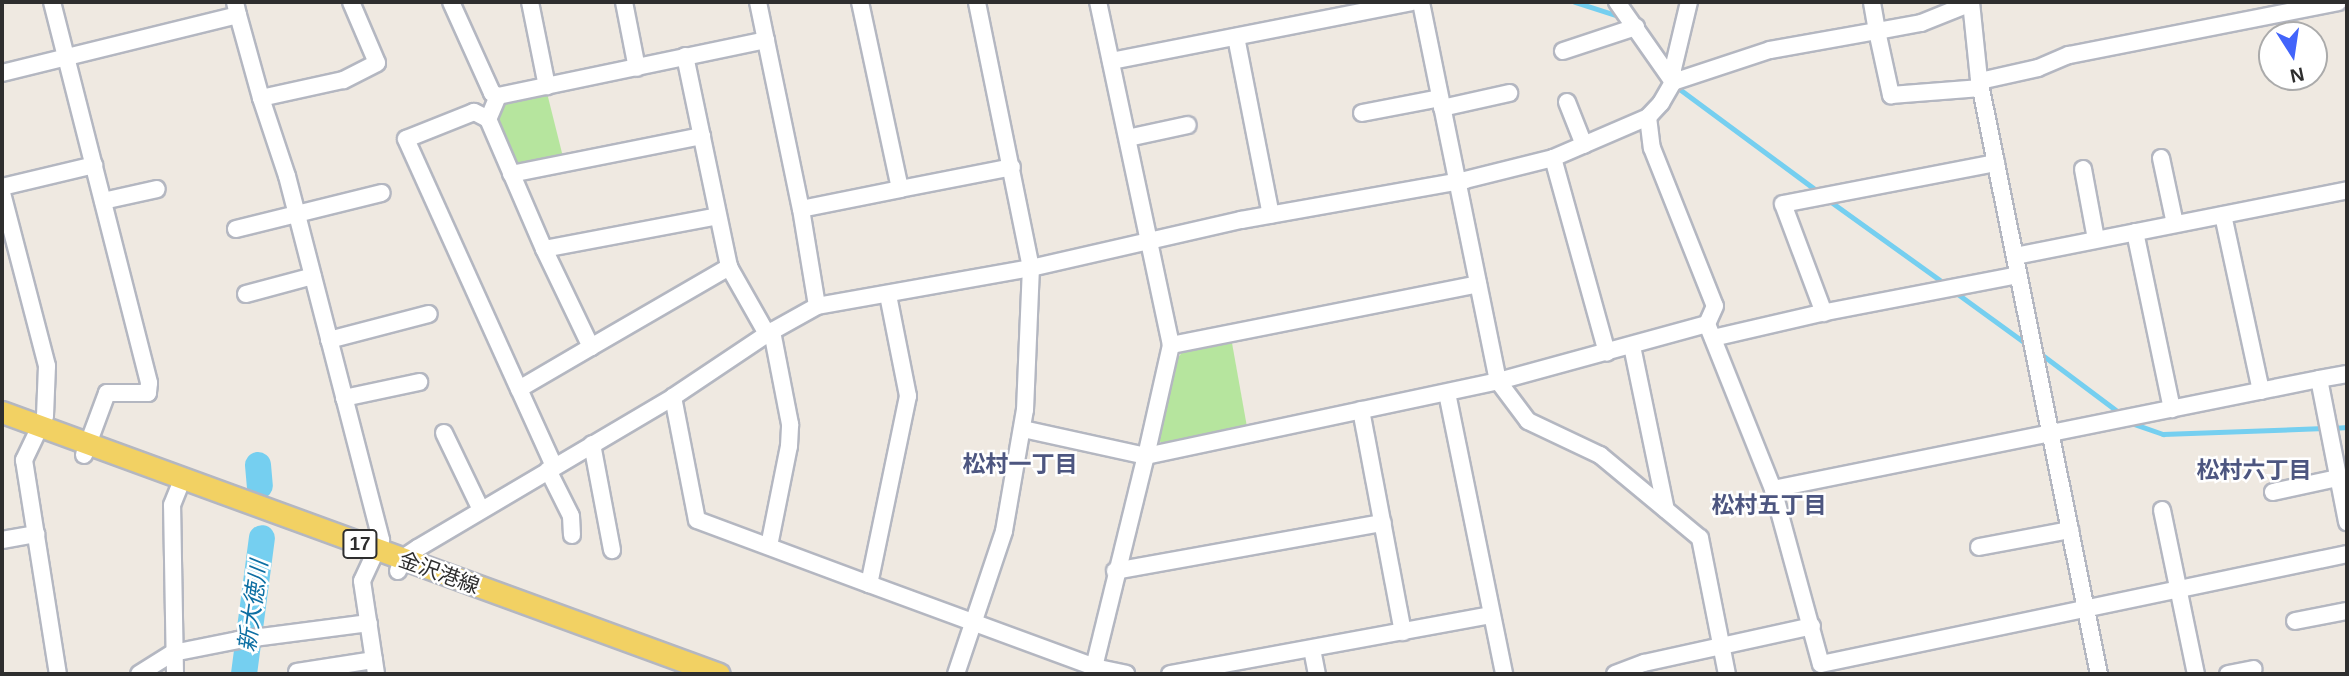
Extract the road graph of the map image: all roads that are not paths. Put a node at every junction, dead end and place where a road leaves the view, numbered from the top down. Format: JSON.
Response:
{"nodes":[{"id":1,"x":52,"y":2,"type":"edge"},
{"id":2,"x":352,"y":2,"type":"edge"},
{"id":3,"x":451,"y":2,"type":"edge"},
{"id":4,"x":530,"y":2,"type":"edge"},
{"id":5,"x":624,"y":2,"type":"edge"},
{"id":6,"x":758,"y":2,"type":"edge"},
{"id":7,"x":860,"y":2,"type":"edge"},
{"id":8,"x":978,"y":2,"type":"edge"},
{"id":9,"x":1098,"y":2,"type":"edge"},
{"id":10,"x":1411,"y":2,"type":"edge"},
{"id":11,"x":1420,"y":2,"type":"edge"},
{"id":12,"x":1618,"y":2,"type":"edge"},
{"id":13,"x":1872,"y":2,"type":"edge"},
{"id":14,"x":2339,"y":2,"type":"edge"},
{"id":15,"x":1971,"y":3,"type":"edge"},
{"id":16,"x":1687,"y":4,"type":"edge"},
{"id":17,"x":236,"y":8,"type":"edge"},
{"id":18,"x":1636,"y":27,"type":"junction"},
{"id":19,"x":1877,"y":31,"type":"junction"},
{"id":20,"x":1236,"y":37,"type":"junction"},
{"id":21,"x":766,"y":40,"type":"junction"},
{"id":22,"x":1563,"y":51,"type":"dead end"},
{"id":23,"x":685,"y":56,"type":"junction"},
{"id":24,"x":66,"y":57,"type":"junction"},
{"id":25,"x":1111,"y":61,"type":"junction"},
{"id":26,"x":638,"y":68,"type":"junction"},
{"id":27,"x":2,"y":73,"type":"edge"},
{"id":28,"x":1673,"y":82,"type":"junction"},
{"id":29,"x":1980,"y":85,"type":"junction"},
{"id":30,"x":547,"y":86,"type":"junction"},
{"id":31,"x":1509,"y":93,"type":"dead end"},
{"id":32,"x":498,"y":96,"type":"junction"},
{"id":33,"x":261,"y":98,"type":"junction"},
{"id":34,"x":1567,"y":102,"type":"dead end"},
{"id":35,"x":1441,"y":103,"type":"junction"},
{"id":36,"x":1363,"y":113,"type":"dead end"},
{"id":37,"x":1648,"y":117,"type":"junction"},
{"id":38,"x":488,"y":119,"type":"junction"},
{"id":39,"x":1188,"y":125,"type":"dead end"},
{"id":40,"x":702,"y":136,"type":"junction"},
{"id":41,"x":1128,"y":138,"type":"junction"},
{"id":42,"x":1584,"y":145,"type":"junction"},
{"id":43,"x":1553,"y":158,"type":"junction"},
{"id":44,"x":2161,"y":158,"type":"dead end"},
{"id":45,"x":1996,"y":163,"type":"junction"},
{"id":46,"x":94,"y":165,"type":"junction"},
{"id":47,"x":1012,"y":167,"type":"junction"},
{"id":48,"x":2083,"y":169,"type":"dead end"},
{"id":49,"x":511,"y":174,"type":"junction"},
{"id":50,"x":1457,"y":182,"type":"junction"},
{"id":51,"x":2,"y":187,"type":"edge"},
{"id":52,"x":157,"y":189,"type":"dead end"},
{"id":53,"x":900,"y":189,"type":"junction"},
{"id":54,"x":2347,"y":190,"type":"edge"},
{"id":55,"x":2,"y":193,"type":"edge"},
{"id":56,"x":382,"y":193,"type":"dead end"},
{"id":57,"x":103,"y":201,"type":"junction"},
{"id":58,"x":801,"y":209,"type":"junction"},
{"id":59,"x":4,"y":211,"type":"edge"},
{"id":60,"x":296,"y":212,"type":"junction"},
{"id":61,"x":1272,"y":215,"type":"junction"},
{"id":62,"x":2223,"y":215,"type":"junction"},
{"id":63,"x":718,"y":216,"type":"junction"},
{"id":64,"x":2175,"y":224,"type":"junction"},
{"id":65,"x":236,"y":229,"type":"dead end"},
{"id":66,"x":2135,"y":232,"type":"junction"},
{"id":67,"x":2096,"y":239,"type":"junction"},
{"id":68,"x":1150,"y":241,"type":"junction"},
{"id":69,"x":544,"y":249,"type":"junction"},
{"id":70,"x":2015,"y":256,"type":"junction"},
{"id":71,"x":729,"y":267,"type":"junction"},
{"id":72,"x":1031,"y":268,"type":"junction"},
{"id":73,"x":2018,"y":275,"type":"junction"},
{"id":74,"x":313,"y":276,"type":"junction"},
{"id":75,"x":1478,"y":284,"type":"junction"},
{"id":76,"x":246,"y":294,"type":"dead end"},
{"id":77,"x":888,"y":295,"type":"junction"},
{"id":78,"x":817,"y":306,"type":"junction"},
{"id":79,"x":1824,"y":313,"type":"junction"},
{"id":80,"x":429,"y":314,"type":"dead end"},
{"id":81,"x":1710,"y":331,"type":"junction"},
{"id":82,"x":769,"y":332,"type":"junction"},
{"id":83,"x":329,"y":340,"type":"junction"},
{"id":84,"x":1171,"y":345,"type":"junction"},
{"id":85,"x":1632,"y":346,"type":"junction"},
{"id":86,"x":592,"y":347,"type":"junction"},
{"id":87,"x":1607,"y":353,"type":"junction"},
{"id":88,"x":2347,"y":374,"type":"edge"},
{"id":89,"x":2319,"y":379,"type":"junction"},
{"id":90,"x":1498,"y":381,"type":"junction"},
{"id":91,"x":419,"y":382,"type":"dead end"},
{"id":92,"x":519,"y":389,"type":"junction"},
{"id":93,"x":2261,"y":391,"type":"junction"},
{"id":94,"x":1447,"y":393,"type":"junction"},
{"id":95,"x":673,"y":397,"type":"junction"},
{"id":96,"x":344,"y":398,"type":"junction"},
{"id":97,"x":2172,"y":409,"type":"junction"},
{"id":98,"x":1361,"y":410,"type":"junction"},
{"id":99,"x":2,"y":412,"type":"edge"},
{"id":100,"x":2,"y":426,"type":"edge"},
{"id":101,"x":1023,"y":429,"type":"junction"},
{"id":102,"x":39,"y":431,"type":"junction"},
{"id":103,"x":444,"y":433,"type":"dead end"},
{"id":104,"x":2050,"y":433,"type":"junction"},
{"id":105,"x":592,"y":444,"type":"junction"},
{"id":106,"x":87,"y":449,"type":"junction"},
{"id":107,"x":1146,"y":456,"type":"junction"},
{"id":108,"x":551,"y":468,"type":"junction"},
{"id":109,"x":2338,"y":478,"type":"junction"},
{"id":110,"x":181,"y":484,"type":"junction"},
{"id":111,"x":1773,"y":489,"type":"junction"},
{"id":112,"x":2273,"y":492,"type":"dead end"},
{"id":113,"x":481,"y":510,"type":"junction"},
{"id":114,"x":1665,"y":510,"type":"junction"},
{"id":115,"x":2162,"y":510,"type":"dead end"},
{"id":116,"x":2347,"y":522,"type":"edge"},
{"id":117,"x":1383,"y":523,"type":"junction"},
{"id":118,"x":2070,"y":530,"type":"junction"},
{"id":119,"x":36,"y":534,"type":"junction"},
{"id":120,"x":572,"y":535,"type":"dead end"},
{"id":121,"x":2,"y":540,"type":"edge"},
{"id":122,"x":769,"y":546,"type":"junction"},
{"id":123,"x":1979,"y":547,"type":"dead end"},
{"id":124,"x":612,"y":551,"type":"dead end"},
{"id":125,"x":2347,"y":554,"type":"edge"},
{"id":126,"x":376,"y":556,"type":"junction"},
{"id":127,"x":400,"y":565,"type":"junction"},
{"id":128,"x":1115,"y":571,"type":"junction"},
{"id":129,"x":870,"y":584,"type":"junction"},
{"id":130,"x":2178,"y":590,"type":"junction"},
{"id":131,"x":2086,"y":609,"type":"junction"},
{"id":132,"x":2347,"y":611,"type":"edge"},
{"id":133,"x":1492,"y":615,"type":"junction"},
{"id":134,"x":2295,"y":621,"type":"dead end"},
{"id":135,"x":369,"y":623,"type":"junction"},
{"id":136,"x":974,"y":624,"type":"junction"},
{"id":137,"x":1812,"y":626,"type":"junction"},
{"id":138,"x":1403,"y":632,"type":"junction"},
{"id":139,"x":1721,"y":645,"type":"junction"},
{"id":140,"x":1312,"y":649,"type":"junction"},
{"id":141,"x":173,"y":653,"type":"junction"},
{"id":142,"x":375,"y":667,"type":"edge"},
{"id":143,"x":1094,"y":667,"type":"junction"},
{"id":144,"x":2254,"y":669,"type":"dead end"},
{"id":145,"x":297,"y":672,"type":"dead end"},
{"id":146,"x":58,"y":674,"type":"edge"},
{"id":147,"x":139,"y":674,"type":"edge"},
{"id":148,"x":175,"y":674,"type":"edge"},
{"id":149,"x":680,"y":674,"type":"edge"},
{"id":150,"x":719,"y":674,"type":"edge"},
{"id":151,"x":956,"y":674,"type":"edge"},
{"id":152,"x":1126,"y":674,"type":"edge"},
{"id":153,"x":1170,"y":674,"type":"edge"},
{"id":154,"x":1317,"y":674,"type":"edge"},
{"id":155,"x":1504,"y":674,"type":"edge"},
{"id":156,"x":1615,"y":674,"type":"edge"},
{"id":157,"x":1727,"y":674,"type":"edge"},
{"id":158,"x":2099,"y":674,"type":"edge"},
{"id":159,"x":2196,"y":674,"type":"edge"},
{"id":160,"x":2228,"y":674,"type":"edge"}],
"edges":[{"from":1,"to":24,"type":"street"},
{"from":2,"to":33,"type":"street"},
{"from":3,"to":32,"type":"street"},
{"from":4,"to":30,"type":"street"},
{"from":5,"to":26,"type":"street"},
{"from":6,"to":21,"type":"street"},
{"from":7,"to":53,"type":"street"},
{"from":8,"to":47,"type":"street"},
{"from":9,"to":25,"type":"street"},
{"from":10,"to":20,"type":"street"},
{"from":11,"to":35,"type":"street"},
{"from":12,"to":18,"type":"street"},
{"from":13,"to":19,"type":"street"},
{"from":14,"to":29,"type":"street"},
{"from":15,"to":19,"type":"street"},
{"from":15,"to":29,"type":"street"},
{"from":16,"to":28,"type":"street"},
{"from":17,"to":24,"type":"street"},
{"from":17,"to":33,"type":"street"},
{"from":18,"to":22,"type":"street"},
{"from":18,"to":28,"type":"street"},
{"from":19,"to":28,"type":"street"},
{"from":19,"to":29,"type":"street"},
{"from":20,"to":25,"type":"street"},
{"from":20,"to":61,"type":"street"},
{"from":21,"to":23,"type":"street"},
{"from":21,"to":58,"type":"street"},
{"from":23,"to":26,"type":"street"},
{"from":23,"to":40,"type":"street"},
{"from":24,"to":27,"type":"street"},
{"from":24,"to":46,"type":"street"},
{"from":25,"to":41,"type":"street"},
{"from":26,"to":30,"type":"street"},
{"from":28,"to":37,"type":"street"},
{"from":29,"to":45,"type":"street"},
{"from":30,"to":32,"type":"street"},
{"from":31,"to":35,"type":"street"},
{"from":32,"to":38,"type":"street"},
{"from":33,"to":60,"type":"street"},
{"from":34,"to":42,"type":"street"},
{"from":35,"to":36,"type":"street"},
{"from":35,"to":50,"type":"street"},
{"from":37,"to":42,"type":"street"},
{"from":37,"to":81,"type":"street"},
{"from":38,"to":49,"type":"street"},
{"from":38,"to":92,"type":"street"},
{"from":39,"to":41,"type":"street"},
{"from":40,"to":49,"type":"street"},
{"from":40,"to":63,"type":"street"},
{"from":41,"to":68,"type":"street"},
{"from":42,"to":43,"type":"street"},
{"from":43,"to":50,"type":"street"},
{"from":43,"to":87,"type":"street"},
{"from":44,"to":64,"type":"street"},
{"from":45,"to":70,"type":"street"},
{"from":45,"to":79,"type":"street"},
{"from":46,"to":51,"type":"street"},
{"from":46,"to":57,"type":"street"},
{"from":47,"to":53,"type":"street"},
{"from":47,"to":72,"type":"street"},
{"from":48,"to":67,"type":"street"},
{"from":49,"to":69,"type":"street"},
{"from":50,"to":61,"type":"street"},
{"from":50,"to":75,"type":"street"},
{"from":52,"to":57,"type":"street"},
{"from":53,"to":58,"type":"street"},
{"from":54,"to":62,"type":"street"},
{"from":55,"to":59,"type":"street"},
{"from":56,"to":60,"type":"street"},
{"from":57,"to":106,"type":"street"},
{"from":58,"to":78,"type":"street"},
{"from":59,"to":102,"type":"street"},
{"from":60,"to":65,"type":"street"},
{"from":60,"to":74,"type":"street"},
{"from":61,"to":68,"type":"street"},
{"from":62,"to":64,"type":"street"},
{"from":62,"to":93,"type":"street"},
{"from":63,"to":69,"type":"street"},
{"from":63,"to":71,"type":"street"},
{"from":64,"to":66,"type":"street"},
{"from":66,"to":67,"type":"street"},
{"from":66,"to":97,"type":"street"},
{"from":67,"to":70,"type":"street"},
{"from":68,"to":72,"type":"street"},
{"from":68,"to":84,"type":"street"},
{"from":69,"to":86,"type":"street"},
{"from":70,"to":73,"type":"street"},
{"from":71,"to":82,"type":"street"},
{"from":71,"to":86,"type":"street"},
{"from":72,"to":77,"type":"street"},
{"from":72,"to":101,"type":"street"},
{"from":73,"to":79,"type":"street"},
{"from":73,"to":104,"type":"street"},
{"from":74,"to":76,"type":"street"},
{"from":74,"to":83,"type":"street"},
{"from":75,"to":84,"type":"street"},
{"from":75,"to":90,"type":"street"},
{"from":77,"to":78,"type":"street"},
{"from":77,"to":129,"type":"street"},
{"from":78,"to":82,"type":"street"},
{"from":79,"to":81,"type":"street"},
{"from":80,"to":83,"type":"street"},
{"from":81,"to":85,"type":"street"},
{"from":81,"to":111,"type":"street"},
{"from":82,"to":95,"type":"street"},
{"from":82,"to":122,"type":"street"},
{"from":83,"to":96,"type":"street"},
{"from":84,"to":107,"type":"street"},
{"from":85,"to":87,"type":"street"},
{"from":85,"to":114,"type":"street"},
{"from":86,"to":92,"type":"street"},
{"from":87,"to":90,"type":"street"},
{"from":88,"to":89,"type":"street"},
{"from":89,"to":93,"type":"street"},
{"from":89,"to":109,"type":"street"},
{"from":90,"to":94,"type":"street"},
{"from":90,"to":114,"type":"street"},
{"from":91,"to":96,"type":"street"},
{"from":92,"to":108,"type":"street"},
{"from":93,"to":97,"type":"street"},
{"from":94,"to":98,"type":"street"},
{"from":94,"to":133,"type":"street"},
{"from":95,"to":105,"type":"street"},
{"from":95,"to":122,"type":"street"},
{"from":96,"to":126,"type":"street"},
{"from":97,"to":104,"type":"street"},
{"from":98,"to":107,"type":"street"},
{"from":98,"to":117,"type":"street"},
{"from":99,"to":102,"type":"main road","name":"金沢港線","number":"17"},
{"from":100,"to":102,"type":"main road","name":"金沢港線","number":"17"},
{"from":101,"to":107,"type":"street"},
{"from":101,"to":136,"type":"street"},
{"from":102,"to":106,"type":"main road","name":"金沢港線","number":"17"},
{"from":102,"to":119,"type":"street"},
{"from":103,"to":113,"type":"street"},
{"from":104,"to":111,"type":"street"},
{"from":104,"to":118,"type":"street"},
{"from":105,"to":108,"type":"street"},
{"from":105,"to":124,"type":"street"},
{"from":106,"to":110,"type":"main road","name":"金沢港線","number":"17"},
{"from":107,"to":128,"type":"street"},
{"from":108,"to":113,"type":"street"},
{"from":108,"to":120,"type":"street"},
{"from":109,"to":112,"type":"street"},
{"from":109,"to":116,"type":"street"},
{"from":110,"to":126,"type":"main road","name":"金沢港線","number":"17"},
{"from":110,"to":141,"type":"street"},
{"from":111,"to":137,"type":"street"},
{"from":113,"to":127,"type":"street"},
{"from":114,"to":139,"type":"street"},
{"from":115,"to":130,"type":"street"},
{"from":117,"to":128,"type":"street"},
{"from":117,"to":138,"type":"street"},
{"from":118,"to":123,"type":"street"},
{"from":118,"to":131,"type":"street"},
{"from":119,"to":121,"type":"street"},
{"from":119,"to":146,"type":"street"},
{"from":122,"to":129,"type":"street"},
{"from":125,"to":130,"type":"street"},
{"from":126,"to":127,"type":"main road","name":"金沢港線","number":"17"},
{"from":126,"to":135,"type":"street"},
{"from":127,"to":149,"type":"main road","name":"金沢港線","number":"17"},
{"from":127,"to":150,"type":"main road","name":"金沢港線","number":"17"},
{"from":128,"to":143,"type":"street"},
{"from":129,"to":136,"type":"street"},
{"from":130,"to":131,"type":"street"},
{"from":130,"to":159,"type":"street"},
{"from":131,"to":137,"type":"street"},
{"from":131,"to":158,"type":"street"},
{"from":132,"to":134,"type":"street"},
{"from":133,"to":138,"type":"street"},
{"from":133,"to":155,"type":"street"},
{"from":135,"to":141,"type":"street"},
{"from":135,"to":142,"type":"street"},
{"from":136,"to":143,"type":"street"},
{"from":136,"to":151,"type":"street"},
{"from":137,"to":139,"type":"street"},
{"from":138,"to":140,"type":"street"},
{"from":139,"to":156,"type":"street"},
{"from":139,"to":157,"type":"street"},
{"from":140,"to":153,"type":"street"},
{"from":140,"to":154,"type":"street"},
{"from":141,"to":147,"type":"street"},
{"from":141,"to":148,"type":"street"},
{"from":142,"to":145,"type":"street"},
{"from":143,"to":152,"type":"street"},
{"from":144,"to":160,"type":"street"}]}
